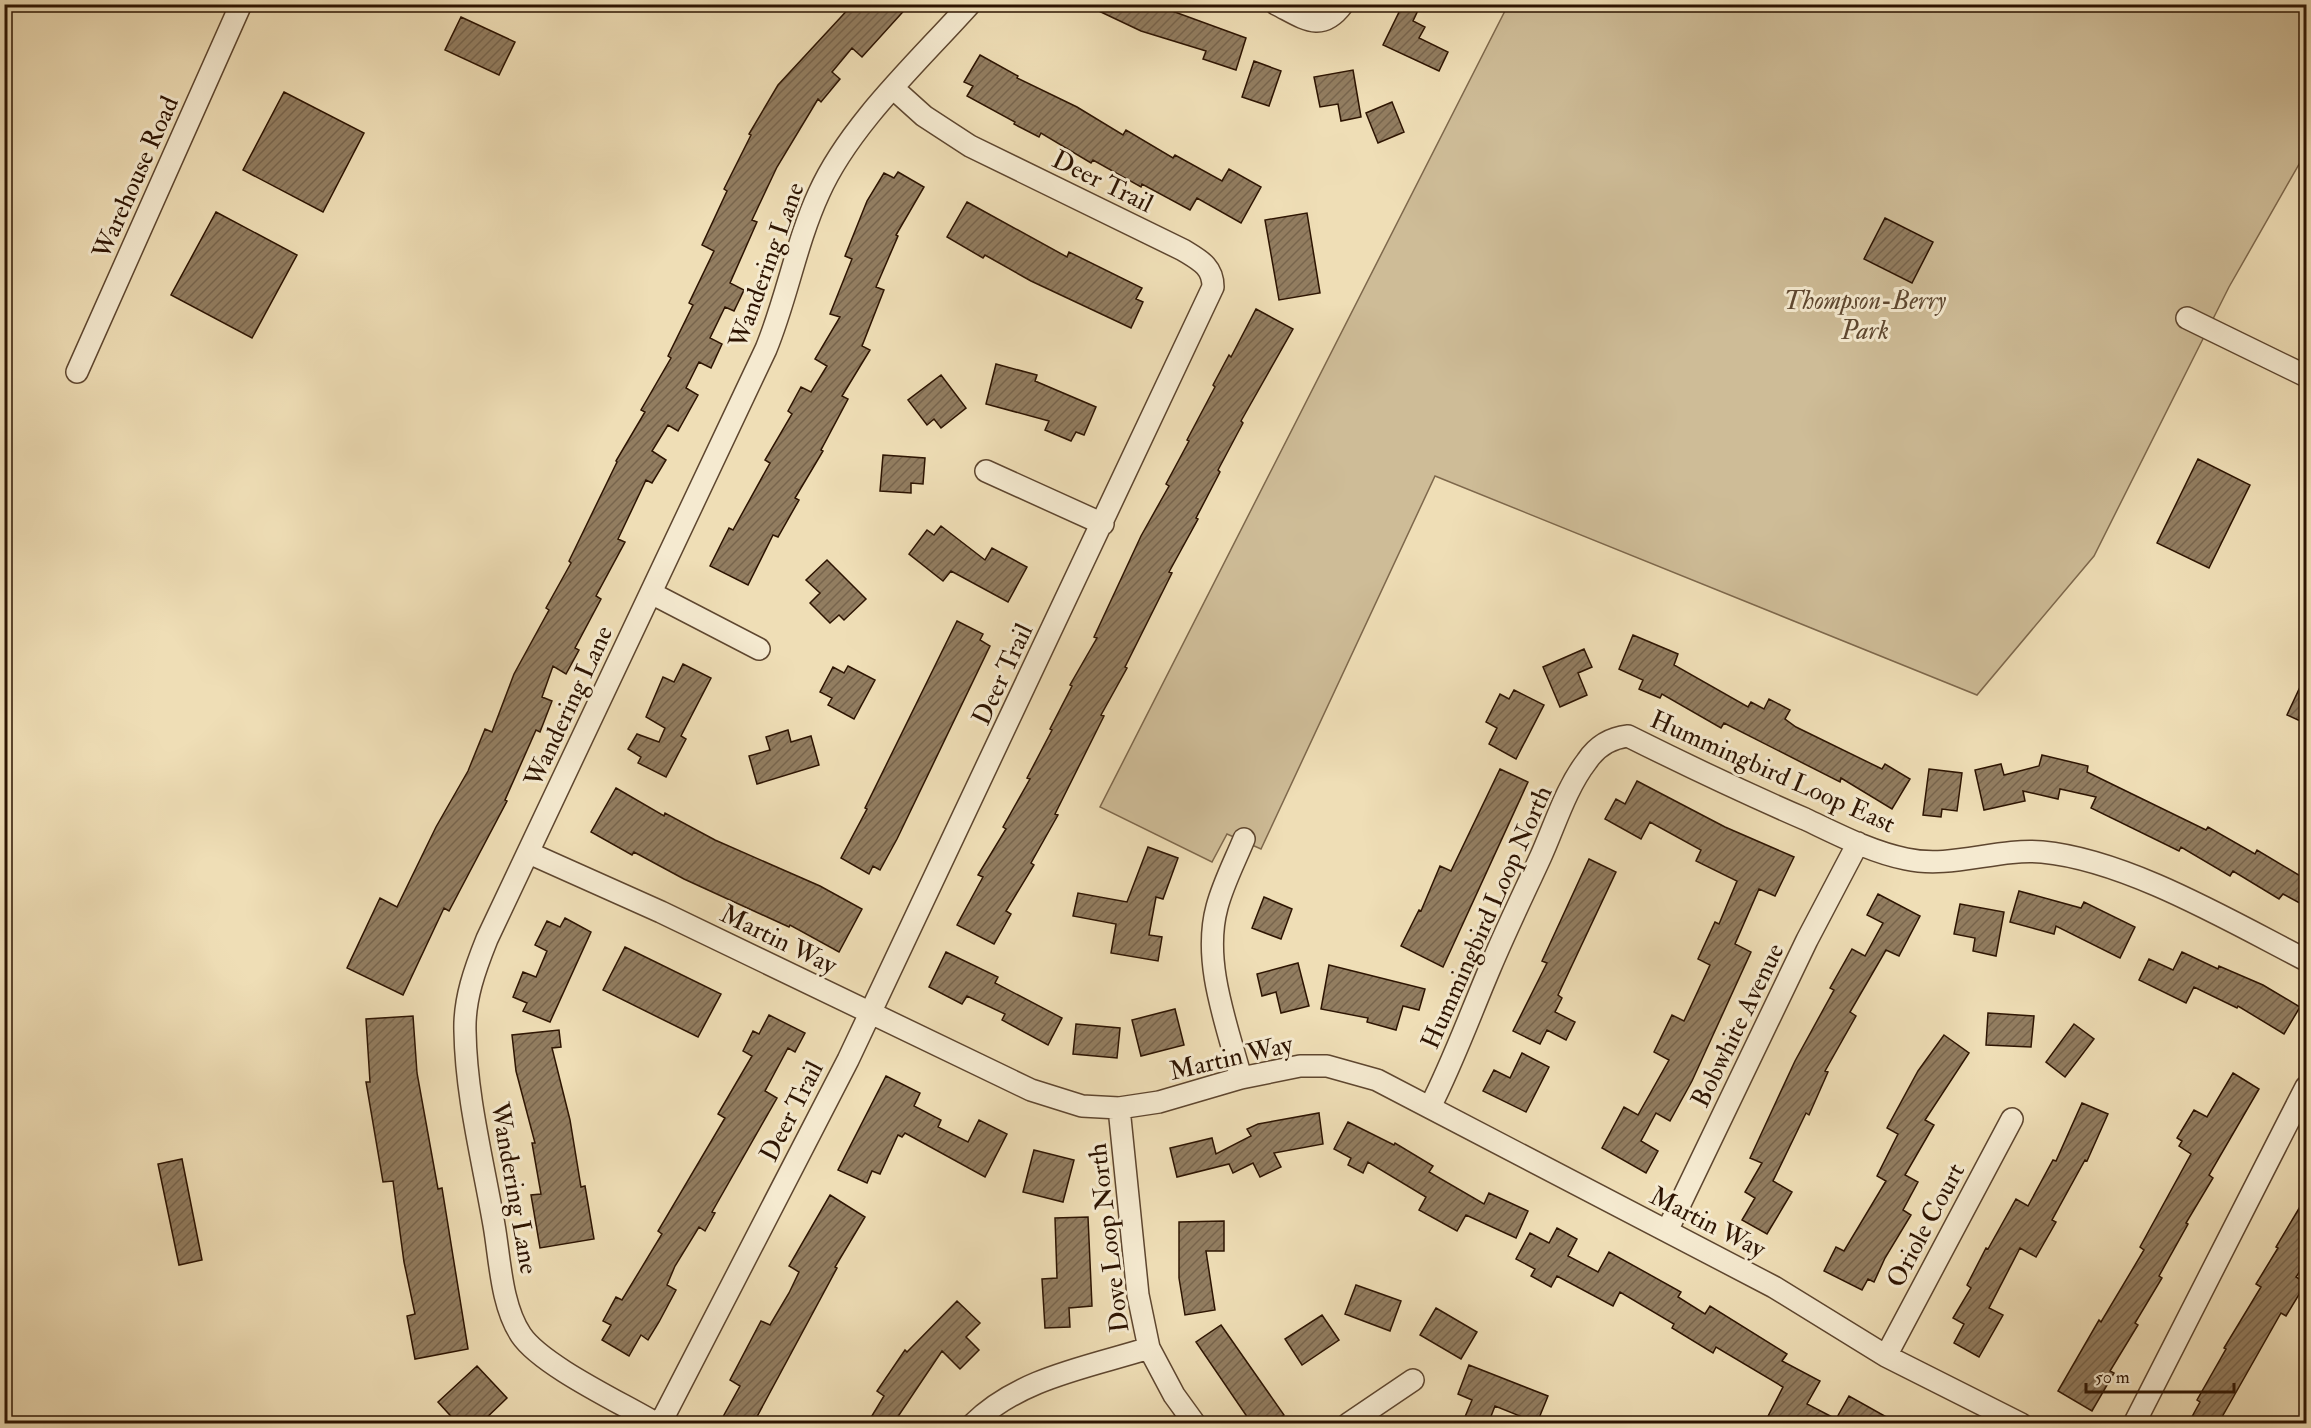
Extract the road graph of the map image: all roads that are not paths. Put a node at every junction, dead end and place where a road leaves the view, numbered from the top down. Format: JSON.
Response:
{"nodes":[{"id":1,"x":241,"y":4,"type":"edge"},
{"id":2,"x":970,"y":4,"type":"edge"},
{"id":3,"x":1276,"y":4,"type":"edge"},
{"id":4,"x":1340,"y":8,"type":"edge"},
{"id":5,"x":894,"y":89,"type":"junction"},
{"id":6,"x":2187,"y":318,"type":"dead end"},
{"id":7,"x":77,"y":372,"type":"dead end"},
{"id":8,"x":2307,"y":376,"type":"edge"},
{"id":9,"x":986,"y":471,"type":"dead end"},
{"id":10,"x":1103,"y":524,"type":"junction"},
{"id":11,"x":651,"y":593,"type":"junction"},
{"id":12,"x":759,"y":649,"type":"dead end"},
{"id":13,"x":1595,"y":751,"type":"joint"},
{"id":14,"x":1244,"y":839,"type":"dead end"},
{"id":15,"x":1858,"y":843,"type":"junction"},
{"id":16,"x":529,"y":853,"type":"junction"},
{"id":17,"x":2307,"y":960,"type":"edge"},
{"id":18,"x":870,"y":1013,"type":"junction"},
{"id":19,"x":1241,"y":1078,"type":"junction"},
{"id":20,"x":2307,"y":1087,"type":"edge"},
{"id":21,"x":1430,"y":1107,"type":"junction"},
{"id":22,"x":1119,"y":1108,"type":"junction"},
{"id":23,"x":2012,"y":1119,"type":"dead end"},
{"id":24,"x":1667,"y":1231,"type":"junction"},
{"id":25,"x":1149,"y":1348,"type":"junction"},
{"id":26,"x":1886,"y":1356,"type":"junction"},
{"id":27,"x":1413,"y":1380,"type":"dead end"},
{"id":28,"x":659,"y":1424,"type":"edge"},
{"id":29,"x":973,"y":1424,"type":"edge"},
{"id":30,"x":1195,"y":1424,"type":"edge"},
{"id":31,"x":1348,"y":1424,"type":"edge"},
{"id":32,"x":2021,"y":1424,"type":"edge"},
{"id":33,"x":2134,"y":1424,"type":"edge"}],
"edges":[{"from":1,"to":7,"type":"street","name":"Warehouse Road"},
{"from":2,"to":5,"type":"street","name":"Wandering Lane"},
{"from":3,"to":4,"type":"street"},
{"from":5,"to":10,"type":"street","name":"Deer Trail"},
{"from":5,"to":11,"type":"street","name":"Wandering Lane"},
{"from":6,"to":8,"type":"street"},
{"from":9,"to":10,"type":"street"},
{"from":10,"to":18,"type":"street","name":"Deer Trail"},
{"from":11,"to":12,"type":"street"},
{"from":11,"to":16,"type":"street","name":"Wandering Lane"},
{"from":13,"to":15,"type":"street","name":"Hummingbird Loop East"},
{"from":13,"to":21,"type":"street","name":"Hummingbird Loop North"},
{"from":14,"to":19,"type":"street"},
{"from":15,"to":17,"type":"street","name":"Hummingbird Loop East"},
{"from":15,"to":24,"type":"street","name":"Bobwhite Avenue"},
{"from":16,"to":18,"type":"street","name":"Martin Way"},
{"from":16,"to":28,"type":"street","name":"Wandering Lane"},
{"from":18,"to":22,"type":"street","name":"Martin Way"},
{"from":18,"to":28,"type":"street","name":"Deer Trail"},
{"from":19,"to":21,"type":"street","name":"Martin Way"},
{"from":19,"to":22,"type":"street","name":"Martin Way"},
{"from":20,"to":33,"type":"street"},
{"from":21,"to":24,"type":"street","name":"Martin Way"},
{"from":22,"to":25,"type":"street","name":"Dove Loop North"},
{"from":23,"to":26,"type":"street","name":"Oriole Court"},
{"from":24,"to":26,"type":"street","name":"Martin Way"},
{"from":25,"to":29,"type":"street","name":"Dove Loop North"},
{"from":25,"to":30,"type":"street"},
{"from":26,"to":32,"type":"street","name":"Martin Way"},
{"from":27,"to":31,"type":"street"}]}
